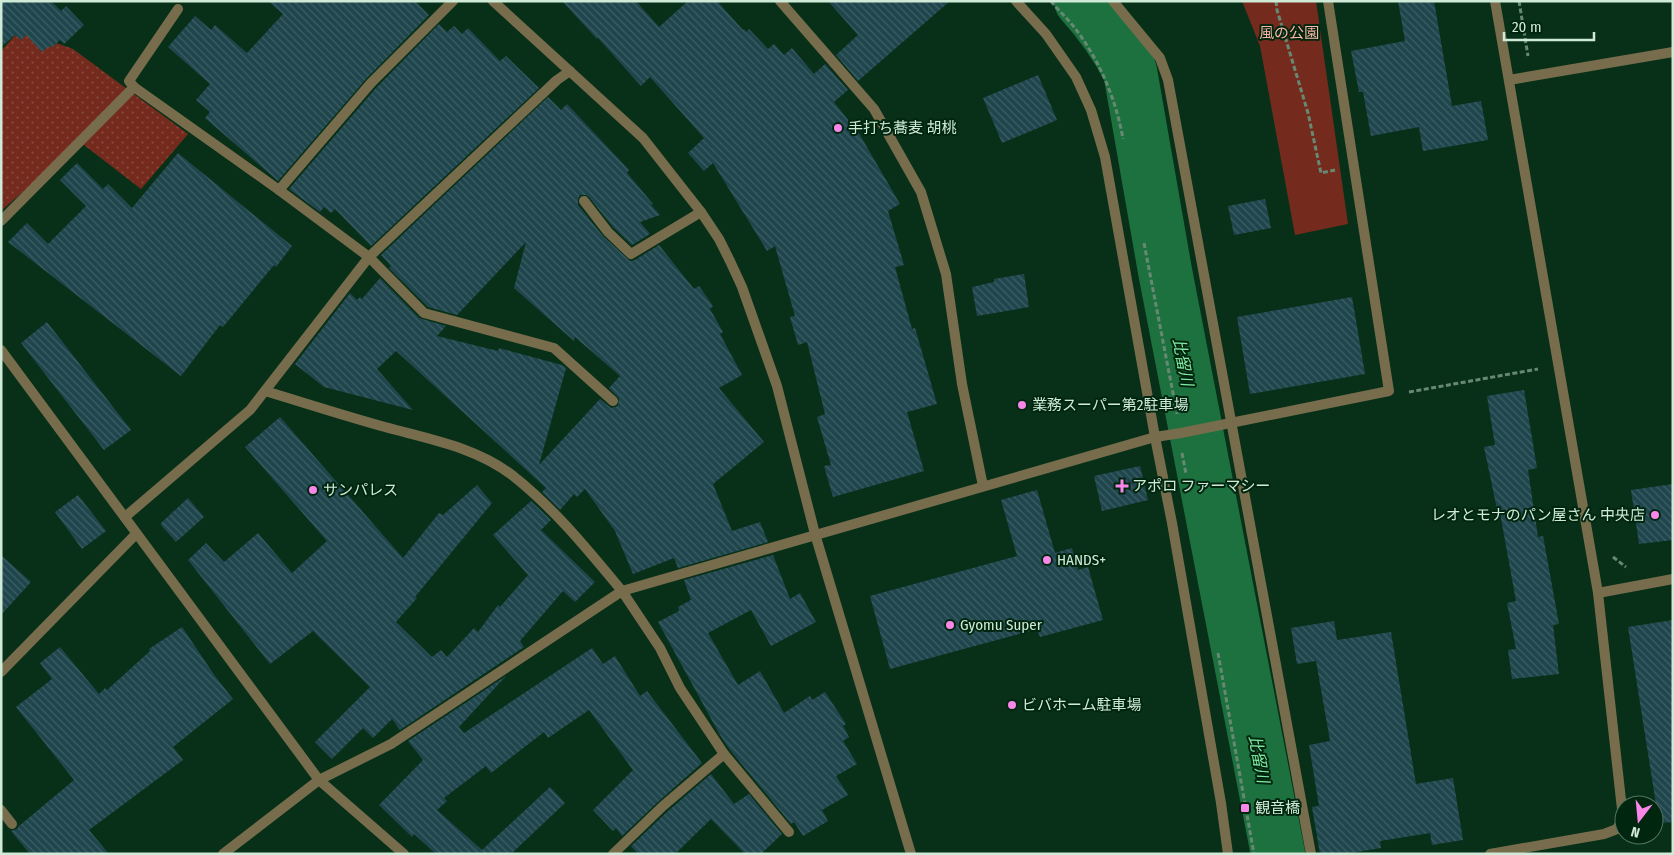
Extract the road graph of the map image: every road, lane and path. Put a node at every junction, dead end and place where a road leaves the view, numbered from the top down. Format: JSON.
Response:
{"nodes":[{"id":1,"x":454,"y":1,"type":"edge"},
{"id":2,"x":492,"y":1,"type":"edge"},
{"id":3,"x":780,"y":1,"type":"edge"},
{"id":4,"x":1016,"y":1,"type":"edge"},
{"id":5,"x":1114,"y":1,"type":"edge"},
{"id":6,"x":1276,"y":1,"type":"edge"},
{"id":7,"x":1328,"y":1,"type":"edge"},
{"id":8,"x":1495,"y":1,"type":"edge"},
{"id":9,"x":1519,"y":1,"type":"edge"},
{"id":10,"x":178,"y":9,"type":"dead end"},
{"id":11,"x":1673,"y":52,"type":"edge"},
{"id":12,"x":570,"y":71,"type":"junction"},
{"id":13,"x":1531,"y":76,"type":"junction"},
{"id":14,"x":1509,"y":80,"type":"junction"},
{"id":15,"x":134,"y":87,"type":"junction"},
{"id":16,"x":1353,"y":167,"type":"junction"},
{"id":17,"x":279,"y":190,"type":"junction"},
{"id":18,"x":584,"y":201,"type":"dead end"},
{"id":19,"x":701,"y":212,"type":"junction"},
{"id":20,"x":1,"y":221,"type":"edge"},
{"id":21,"x":368,"y":257,"type":"junction"},
{"id":22,"x":3,"y":355,"type":"edge"},
{"id":23,"x":1559,"y":365,"type":"junction"},
{"id":24,"x":265,"y":391,"type":"junction"},
{"id":25,"x":1389,"y":392,"type":"junction"},
{"id":26,"x":613,"y":401,"type":"dead end"},
{"id":27,"x":1230,"y":422,"type":"junction"},
{"id":28,"x":1155,"y":437,"type":"junction"},
{"id":29,"x":983,"y":486,"type":"junction"},
{"id":30,"x":125,"y":517,"type":"junction"},
{"id":31,"x":136,"y":534,"type":"junction"},
{"id":32,"x":816,"y":534,"type":"junction"},
{"id":33,"x":1610,"y":554,"type":"dead end"},
{"id":34,"x":1631,"y":570,"type":"dead end"},
{"id":35,"x":1673,"y":579,"type":"edge"},
{"id":36,"x":622,"y":591,"type":"junction"},
{"id":37,"x":1598,"y":593,"type":"junction"},
{"id":38,"x":1,"y":672,"type":"edge"},
{"id":39,"x":724,"y":754,"type":"junction"},
{"id":40,"x":319,"y":780,"type":"junction"},
{"id":41,"x":1,"y":810,"type":"edge"},
{"id":42,"x":12,"y":824,"type":"dead end"},
{"id":43,"x":789,"y":832,"type":"dead end"},
{"id":44,"x":223,"y":854,"type":"edge"},
{"id":45,"x":404,"y":854,"type":"edge"},
{"id":46,"x":613,"y":854,"type":"edge"},
{"id":47,"x":911,"y":854,"type":"edge"},
{"id":48,"x":1228,"y":854,"type":"edge"},
{"id":49,"x":1311,"y":854,"type":"edge"},
{"id":50,"x":1490,"y":854,"type":"edge"}],
"edges":[{"from":1,"to":17,"type":"street"},
{"from":2,"to":12,"type":"street"},
{"from":3,"to":29,"type":"street"},
{"from":4,"to":28,"type":"street"},
{"from":5,"to":27,"type":"street"},
{"from":6,"to":16,"type":"path"},
{"from":7,"to":16,"type":"street"},
{"from":8,"to":14,"type":"street"},
{"from":9,"to":13,"type":"path"},
{"from":10,"to":15,"type":"street"},
{"from":11,"to":13,"type":"street"},
{"from":12,"to":19,"type":"street"},
{"from":12,"to":21,"type":"street"},
{"from":13,"to":14,"type":"street"},
{"from":14,"to":23,"type":"street"},
{"from":15,"to":17,"type":"street"},
{"from":15,"to":20,"type":"street"},
{"from":16,"to":25,"type":"street"},
{"from":17,"to":21,"type":"street"},
{"from":18,"to":19,"type":"street"},
{"from":19,"to":32,"type":"street"},
{"from":21,"to":24,"type":"street"},
{"from":21,"to":26,"type":"street"},
{"from":22,"to":30,"type":"street"},
{"from":23,"to":25,"type":"path"},
{"from":23,"to":37,"type":"street"},
{"from":24,"to":30,"type":"street"},
{"from":24,"to":36,"type":"street"},
{"from":25,"to":27,"type":"street"},
{"from":27,"to":28,"type":"street"},
{"from":27,"to":49,"type":"street"},
{"from":28,"to":29,"type":"street"},
{"from":28,"to":48,"type":"street"},
{"from":29,"to":32,"type":"street"},
{"from":30,"to":31,"type":"street"},
{"from":31,"to":38,"type":"street"},
{"from":31,"to":40,"type":"street"},
{"from":32,"to":36,"type":"street"},
{"from":32,"to":47,"type":"street"},
{"from":33,"to":34,"type":"path"},
{"from":35,"to":37,"type":"street"},
{"from":36,"to":39,"type":"street"},
{"from":36,"to":40,"type":"street"},
{"from":37,"to":50,"type":"street"},
{"from":39,"to":43,"type":"street"},
{"from":39,"to":46,"type":"street"},
{"from":40,"to":44,"type":"street"},
{"from":40,"to":45,"type":"street"},
{"from":41,"to":42,"type":"street"}]}
